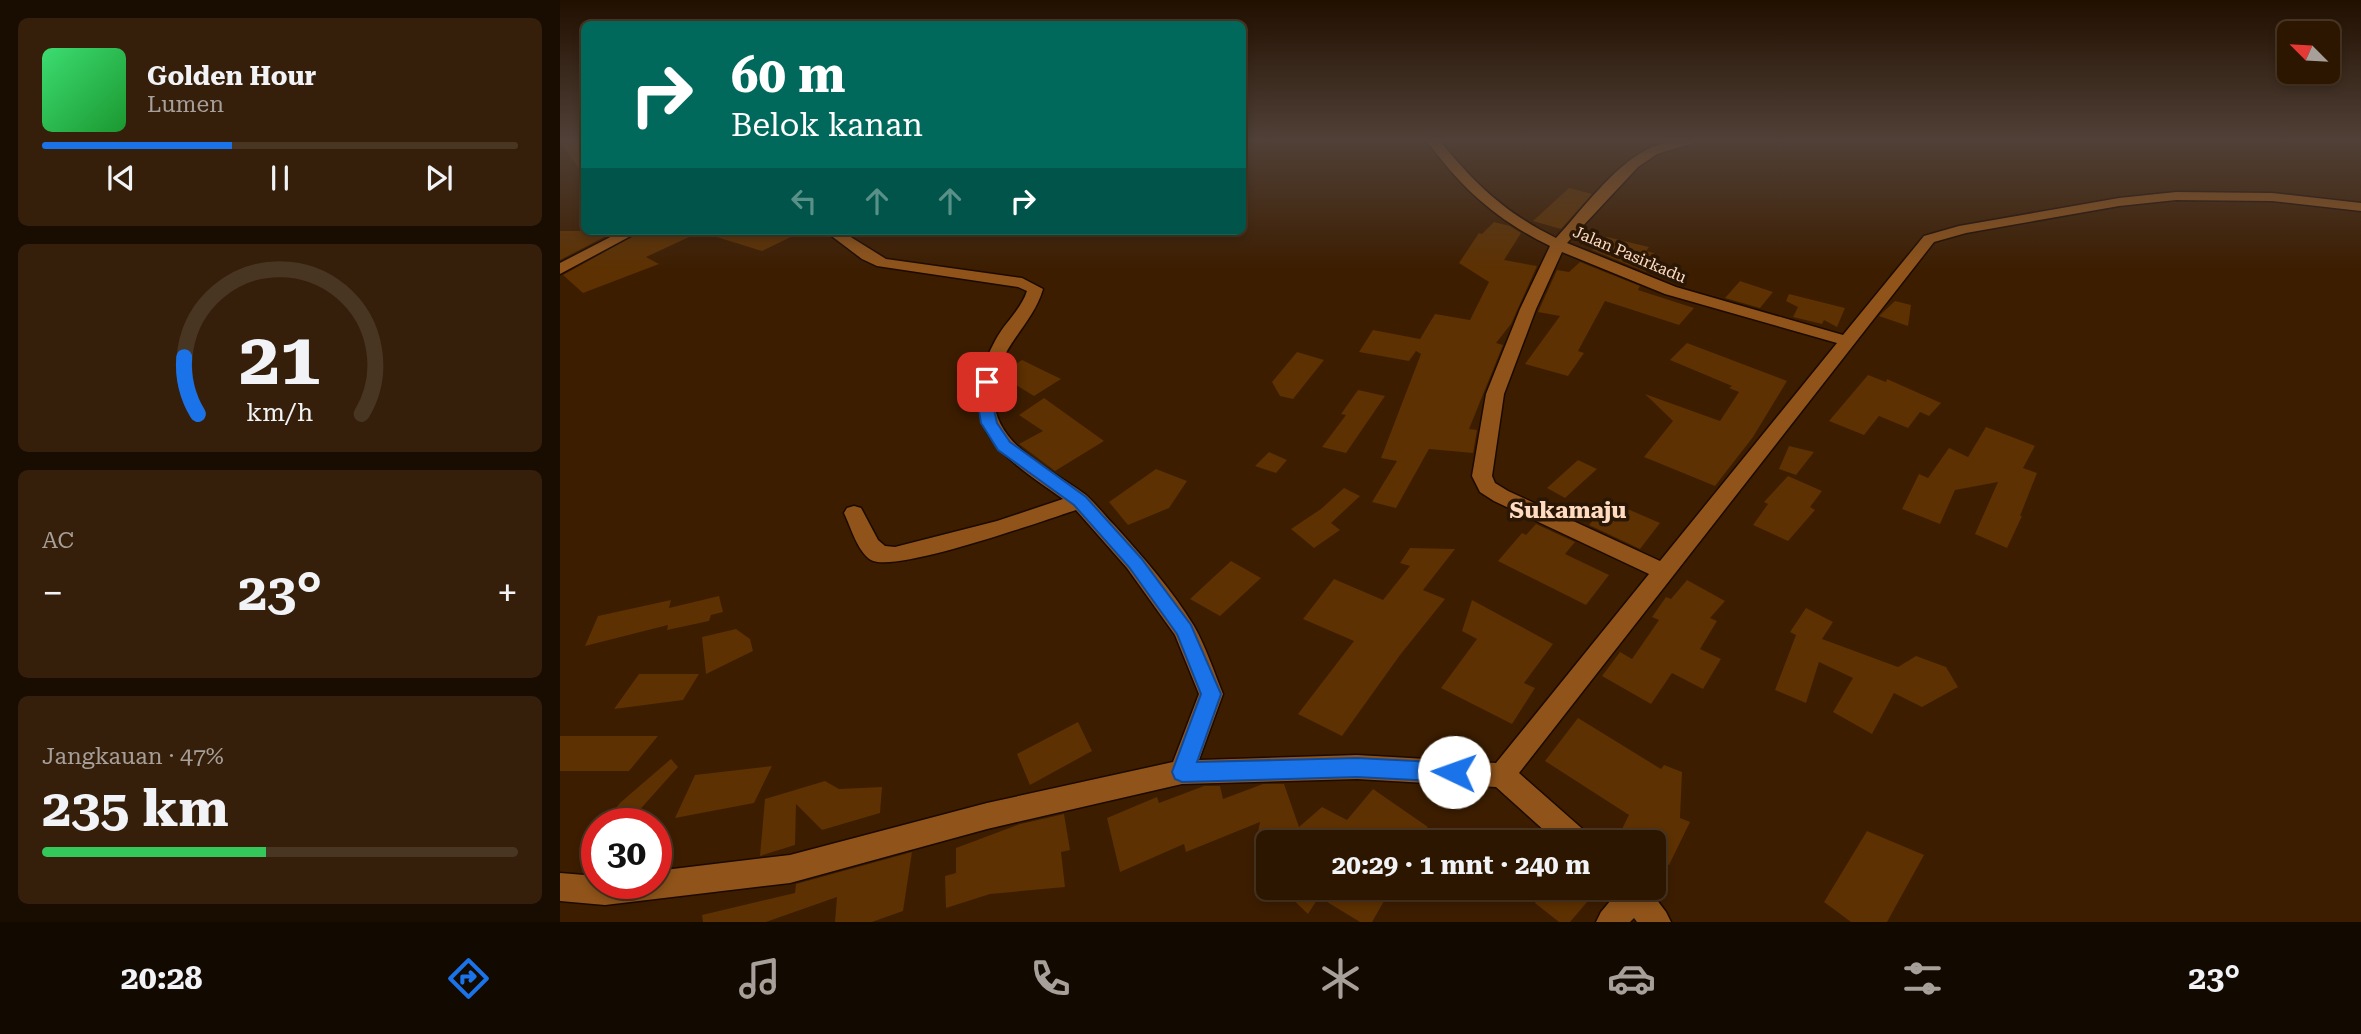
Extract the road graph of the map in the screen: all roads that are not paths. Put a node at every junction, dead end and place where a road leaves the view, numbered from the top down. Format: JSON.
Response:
{"nodes":[{"id":1,"x":1471,"y":184,"type":"edge"},
{"id":2,"x":1614,"y":184,"type":"edge"},
{"id":3,"x":2361,"y":207,"type":"edge"},
{"id":4,"x":626,"y":235,"type":"edge"},
{"id":5,"x":838,"y":235,"type":"edge"},
{"id":6,"x":1559,"y":243,"type":"junction"},
{"id":7,"x":560,"y":270,"type":"edge"},
{"id":8,"x":1847,"y":341,"type":"junction"},
{"id":9,"x":1080,"y":501,"type":"junction"},
{"id":10,"x":855,"y":513,"type":"dead end"},
{"id":11,"x":1664,"y":572,"type":"junction"},
{"id":12,"x":1182,"y":772,"type":"junction"},
{"id":13,"x":1502,"y":775,"type":"junction"},
{"id":14,"x":1564,"y":830,"type":"edge"},
{"id":15,"x":560,"y":887,"type":"edge"},
{"id":16,"x":1625,"y":900,"type":"edge"},
{"id":17,"x":1638,"y":900,"type":"edge"},
{"id":18,"x":1611,"y":922,"type":"edge"},
{"id":19,"x":1656,"y":922,"type":"edge"}],
"edges":[{"from":1,"to":6,"type":"street","name":"Jalan Pasirkadu"},
{"from":2,"to":6,"type":"street"},
{"from":3,"to":8,"type":"street"},
{"from":4,"to":7,"type":"street"},
{"from":5,"to":9,"type":"street"},
{"from":6,"to":8,"type":"street","name":"Jalan Pasirkadu"},
{"from":6,"to":11,"type":"street"},
{"from":8,"to":11,"type":"street"},
{"from":9,"to":10,"type":"street"},
{"from":9,"to":12,"type":"street"},
{"from":11,"to":13,"type":"street"},
{"from":12,"to":13,"type":"street"},
{"from":12,"to":15,"type":"street"},
{"from":13,"to":14,"type":"street"},
{"from":16,"to":18,"type":"street"},
{"from":17,"to":19,"type":"street"}]}
